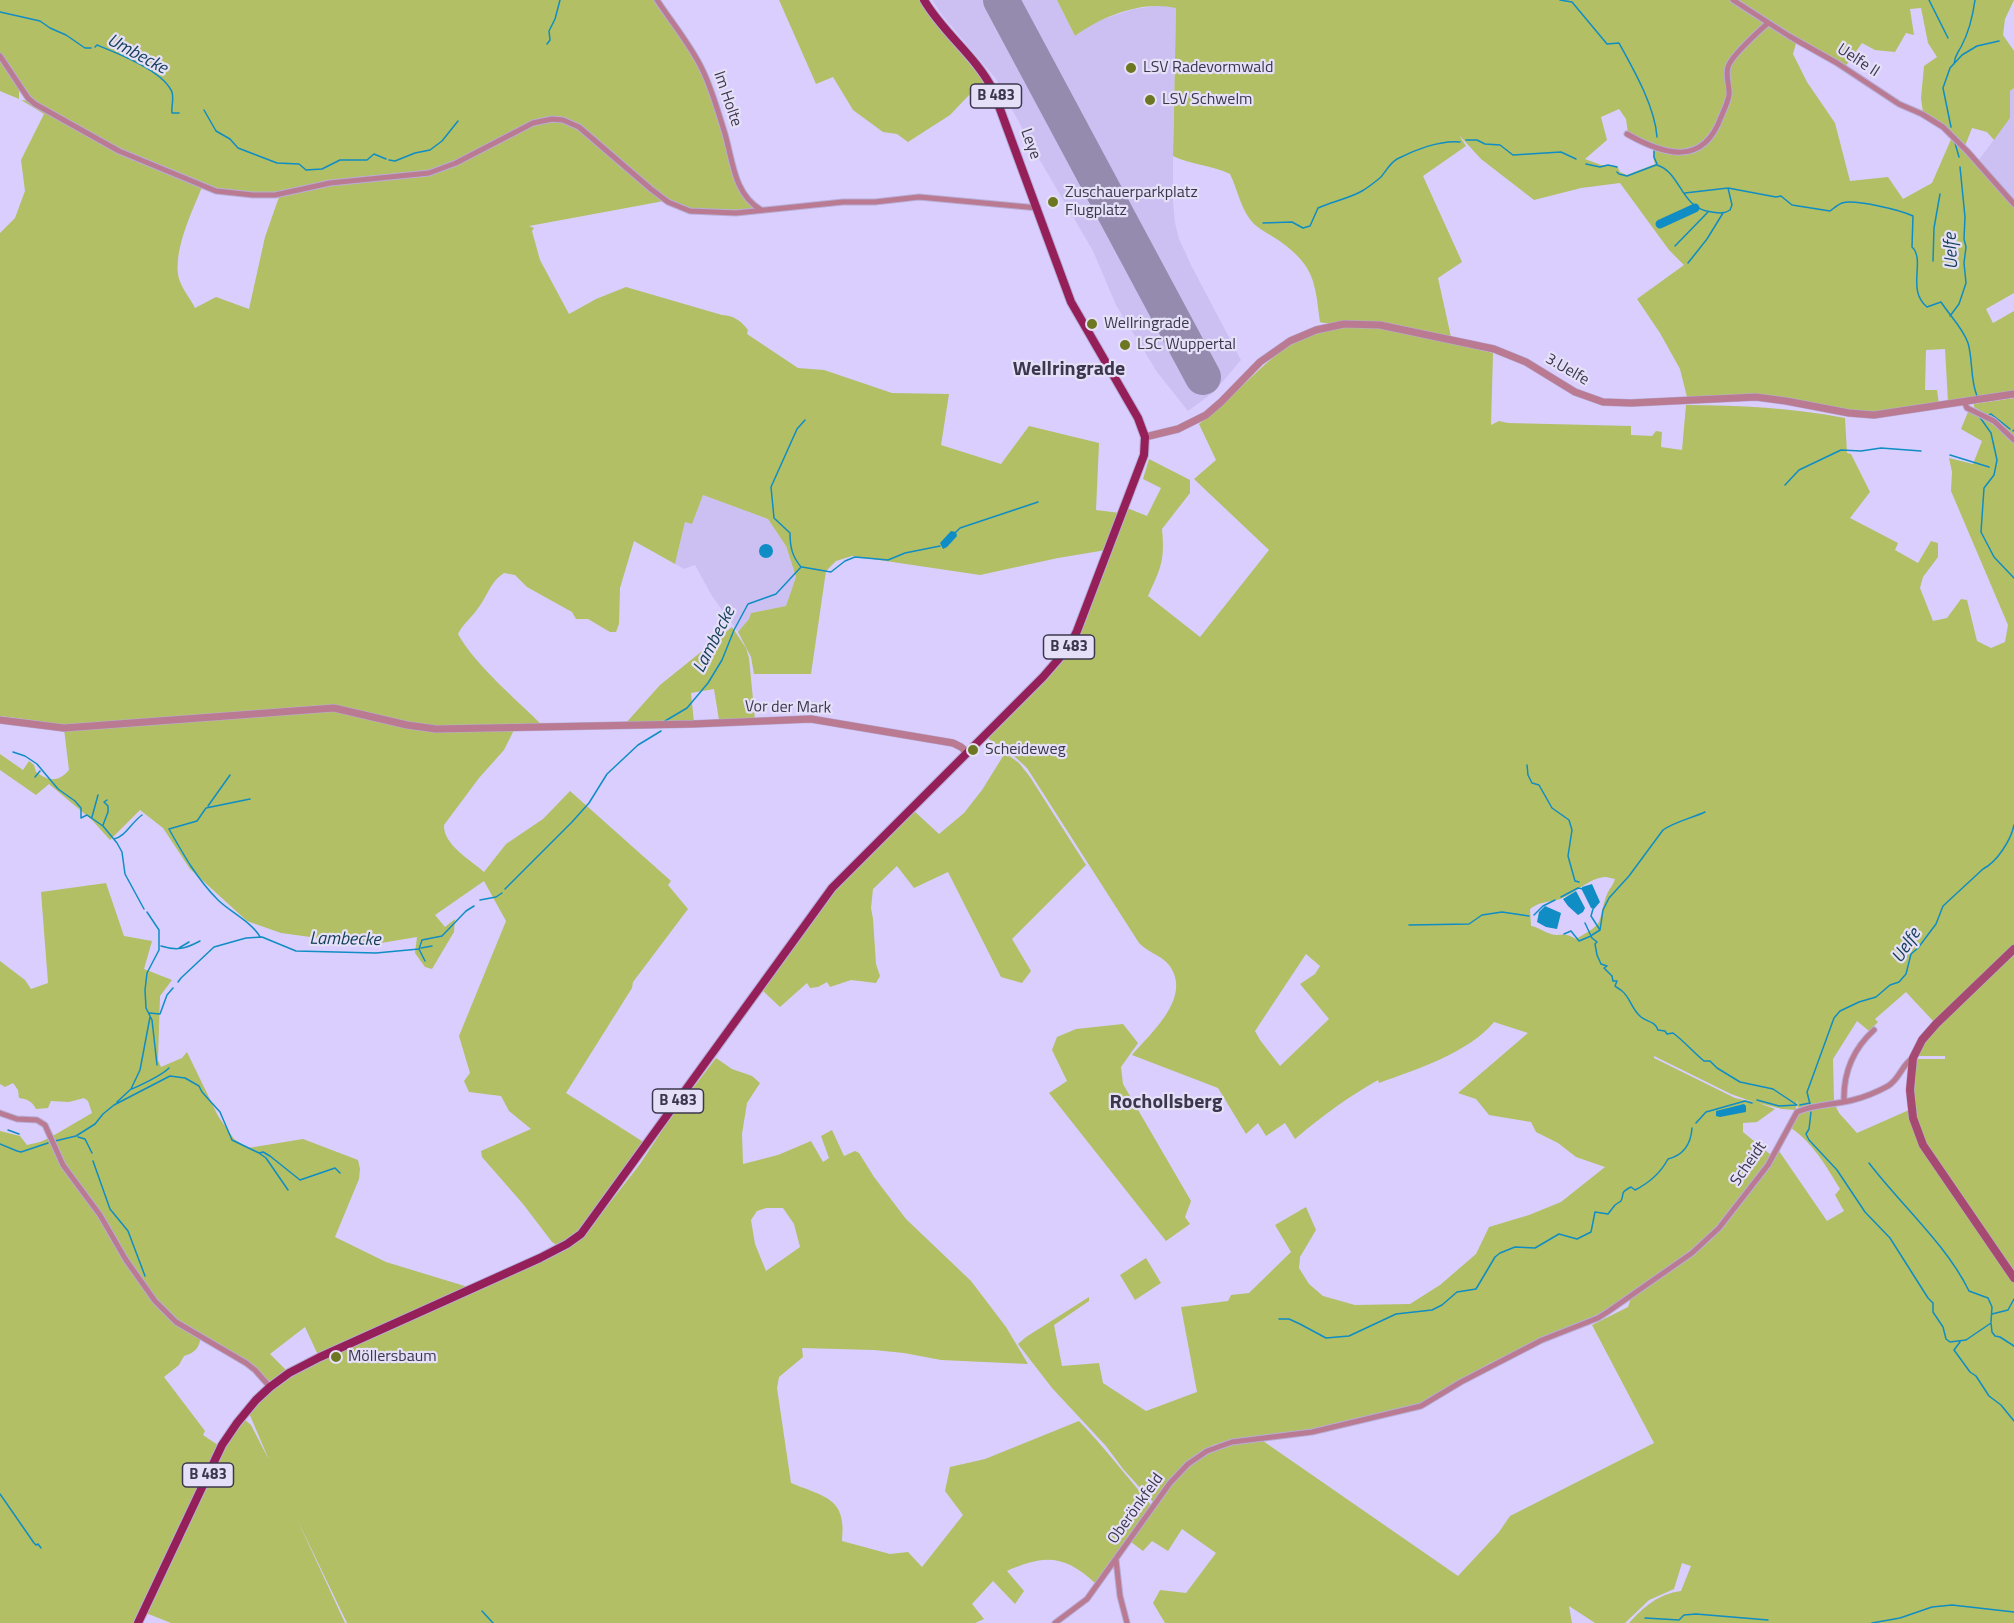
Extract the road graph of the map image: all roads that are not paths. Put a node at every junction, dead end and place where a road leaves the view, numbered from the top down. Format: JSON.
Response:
{"nodes":[{"id":1,"x":657,"y":0,"type":"edge"},
{"id":2,"x":924,"y":0,"type":"edge"},
{"id":3,"x":1733,"y":0,"type":"edge"},
{"id":4,"x":1768,"y":23,"type":"junction"},
{"id":5,"x":0,"y":56,"type":"edge"},
{"id":6,"x":1627,"y":134,"type":"dead end"},
{"id":7,"x":2014,"y":204,"type":"edge"},
{"id":8,"x":1038,"y":208,"type":"junction"},
{"id":9,"x":761,"y":210,"type":"junction"},
{"id":10,"x":2014,"y":394,"type":"edge"},
{"id":11,"x":1964,"y":401,"type":"junction"},
{"id":12,"x":1144,"y":437,"type":"junction"},
{"id":13,"x":2014,"y":440,"type":"edge"},
{"id":14,"x":0,"y":720,"type":"edge"},
{"id":15,"x":967,"y":752,"type":"junction"},
{"id":16,"x":2014,"y":949,"type":"edge"},
{"id":17,"x":1875,"y":1030,"type":"dead end"},
{"id":18,"x":1914,"y":1058,"type":"junction"},
{"id":19,"x":1844,"y":1102,"type":"junction"},
{"id":20,"x":0,"y":1113,"type":"edge"},
{"id":21,"x":2014,"y":1278,"type":"edge"},
{"id":22,"x":270,"y":1387,"type":"junction"},
{"id":23,"x":1179,"y":1473,"type":"joint"},
{"id":24,"x":1116,"y":1560,"type":"junction"},
{"id":25,"x":138,"y":1623,"type":"edge"},
{"id":26,"x":1055,"y":1623,"type":"edge"},
{"id":27,"x":1127,"y":1623,"type":"edge"}],
"edges":[{"from":1,"to":9,"type":"street","name":"Im Holte"},
{"from":2,"to":8,"type":"main road","name":"Leye","number":"B 483"},
{"from":3,"to":4,"type":"street","name":"Uelfe II"},
{"from":4,"to":6,"type":"street"},
{"from":4,"to":7,"type":"street","name":"Uelfe II"},
{"from":5,"to":9,"type":"street"},
{"from":8,"to":9,"type":"street"},
{"from":8,"to":12,"type":"main road","name":"Leye","number":"B 483"},
{"from":10,"to":11,"type":"street","name":"3.Uelfe"},
{"from":11,"to":12,"type":"street","name":"3.Uelfe"},
{"from":11,"to":13,"type":"street"},
{"from":12,"to":15,"type":"main road","number":"B 483"},
{"from":14,"to":15,"type":"street","name":"Vor der Mark"},
{"from":15,"to":22,"type":"main road","number":"B 483"},
{"from":16,"to":18,"type":"main road"},
{"from":17,"to":19,"type":"street"},
{"from":18,"to":19,"type":"street"},
{"from":18,"to":21,"type":"main road"},
{"from":19,"to":23,"type":"street","name":"Scheidt"},
{"from":20,"to":22,"type":"street"},
{"from":22,"to":25,"type":"main road","number":"B 483"},
{"from":23,"to":24,"type":"street","name":"Oberönkfeld"},
{"from":24,"to":26,"type":"street","name":"Oberönkfeld"},
{"from":24,"to":27,"type":"street","name":"Oberönkfeld"}]}
